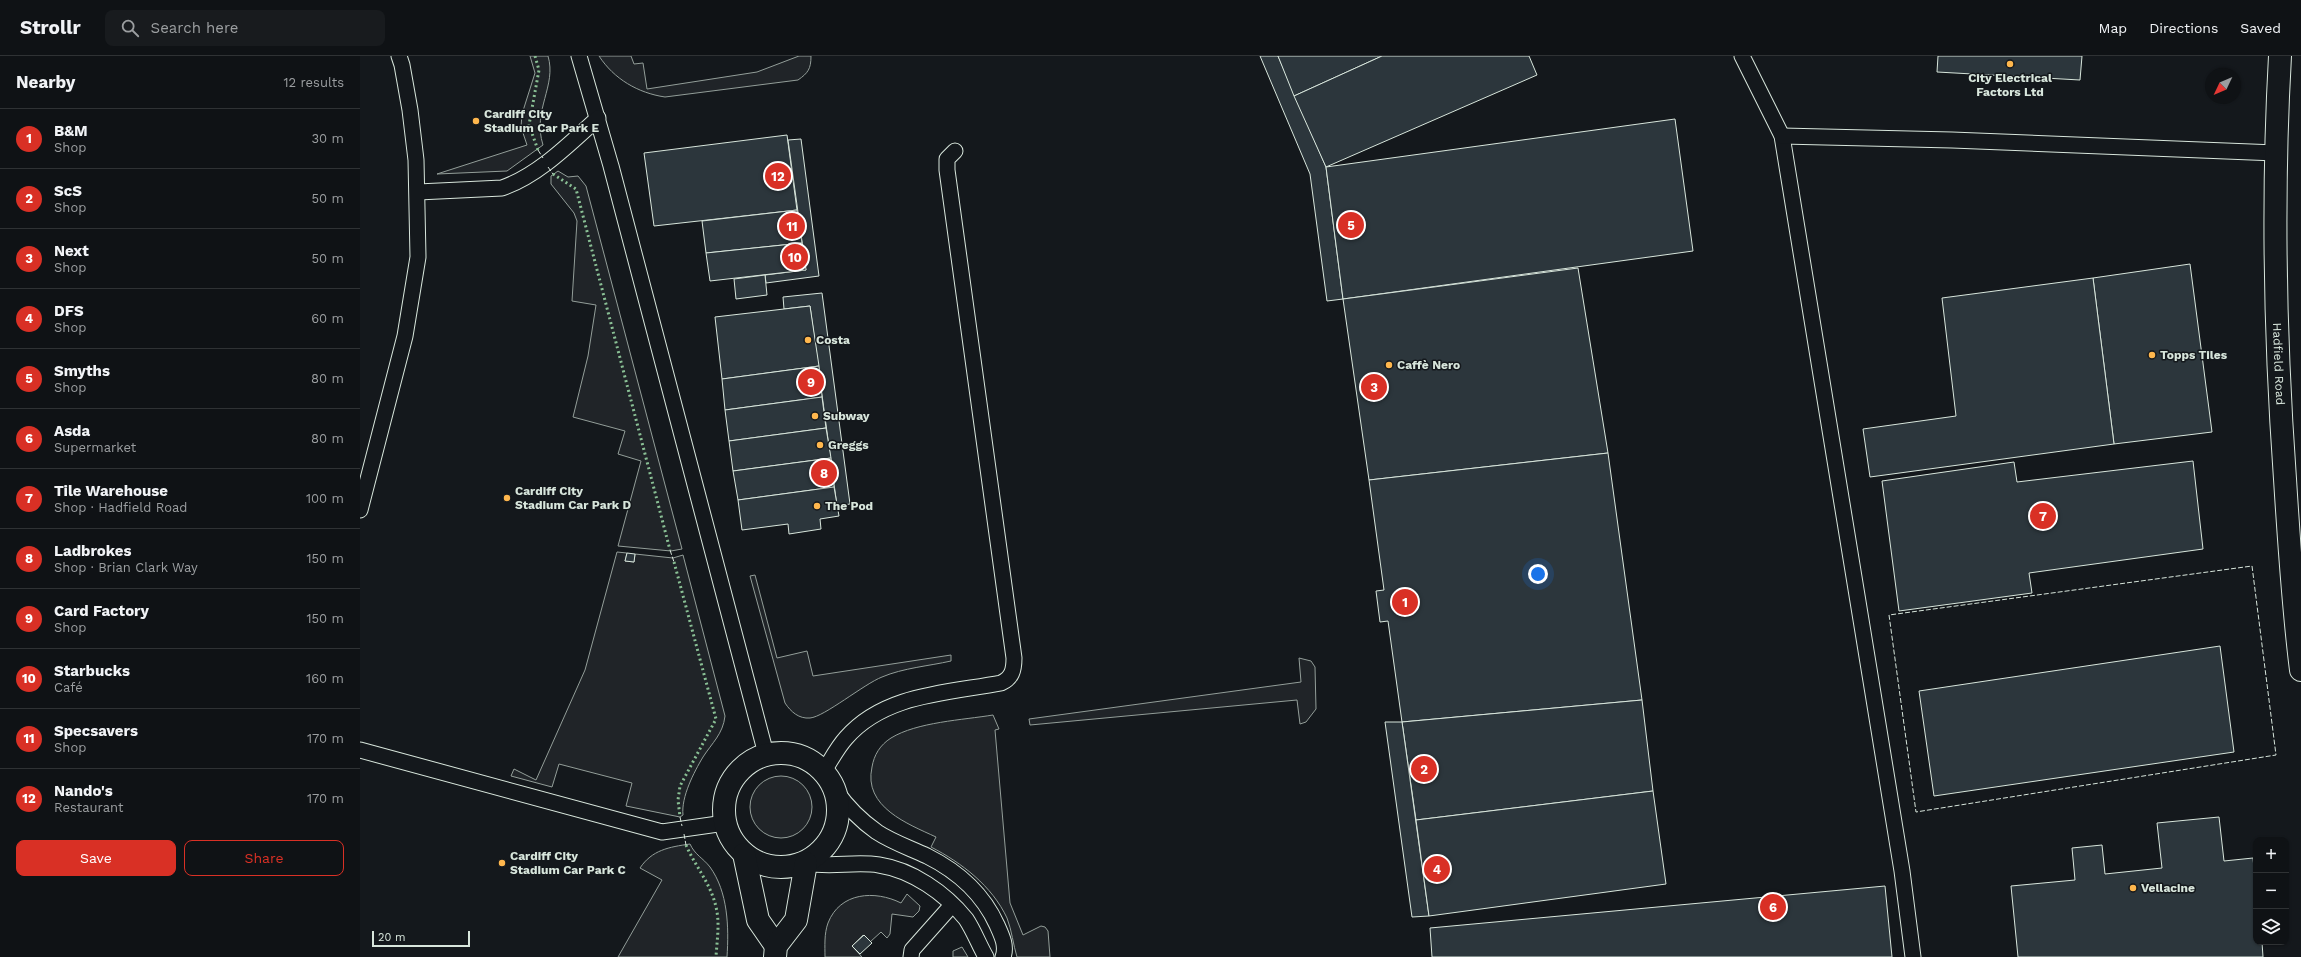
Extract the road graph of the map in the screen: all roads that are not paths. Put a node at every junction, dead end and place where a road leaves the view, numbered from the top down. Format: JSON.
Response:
{"nodes":[{"id":1,"x":398,"y":56,"type":"edge"},
{"id":2,"x":579,"y":56,"type":"edge"},
{"id":3,"x":1742,"y":56,"type":"edge"},
{"id":4,"x":2280,"y":56,"type":"edge"},
{"id":5,"x":598,"y":118,"type":"junction"},
{"id":6,"x":1782,"y":136,"type":"junction"},
{"id":7,"x":955,"y":152,"type":"dead end"},
{"id":8,"x":2276,"y":153,"type":"junction"},
{"id":9,"x":418,"y":192,"type":"junction"},
{"id":10,"x":360,"y":510,"type":"edge"},
{"id":11,"x":2301,"y":670,"type":"edge"},
{"id":12,"x":360,"y":750,"type":"edge"},
{"id":13,"x":766,"y":754,"type":"junction"},
{"id":14,"x":824,"y":772,"type":"junction"},
{"id":15,"x":836,"y":792,"type":"junction"},
{"id":16,"x":725,"y":823,"type":"junction"},
{"id":17,"x":744,"y":854,"type":"junction"},
{"id":18,"x":806,"y":862,"type":"junction"},
{"id":19,"x":952,"y":905,"type":"junction"},
{"id":20,"x":776,"y":952,"type":"edge"},
{"id":21,"x":911,"y":957,"type":"edge"},
{"id":22,"x":986,"y":957,"type":"edge"},
{"id":23,"x":1003,"y":957,"type":"edge"},
{"id":24,"x":1913,"y":957,"type":"edge"}],
"edges":[{"from":1,"to":9,"type":"lane"},
{"from":2,"to":5,"type":"lane"},
{"from":3,"to":6,"type":"lane"},
{"from":4,"to":8,"type":"street","name":"Hadfield Road"},
{"from":5,"to":9,"type":"lane"},
{"from":5,"to":13,"type":"lane"},
{"from":6,"to":8,"type":"lane"},
{"from":6,"to":24,"type":"lane"},
{"from":7,"to":14,"type":"lane"},
{"from":8,"to":11,"type":"street","name":"Hadfield Road"},
{"from":9,"to":10,"type":"lane"},
{"from":12,"to":16,"type":"lane"},
{"from":13,"to":14,"type":"street"},
{"from":13,"to":16,"type":"street"},
{"from":14,"to":15,"type":"street"},
{"from":15,"to":18,"type":"street"},
{"from":15,"to":23,"type":"lane"},
{"from":16,"to":17,"type":"street"},
{"from":17,"to":18,"type":"street"},
{"from":17,"to":20,"type":"street"},
{"from":18,"to":19,"type":"lane"},
{"from":18,"to":20,"type":"street"},
{"from":19,"to":21,"type":"lane"},
{"from":19,"to":22,"type":"lane"}]}
